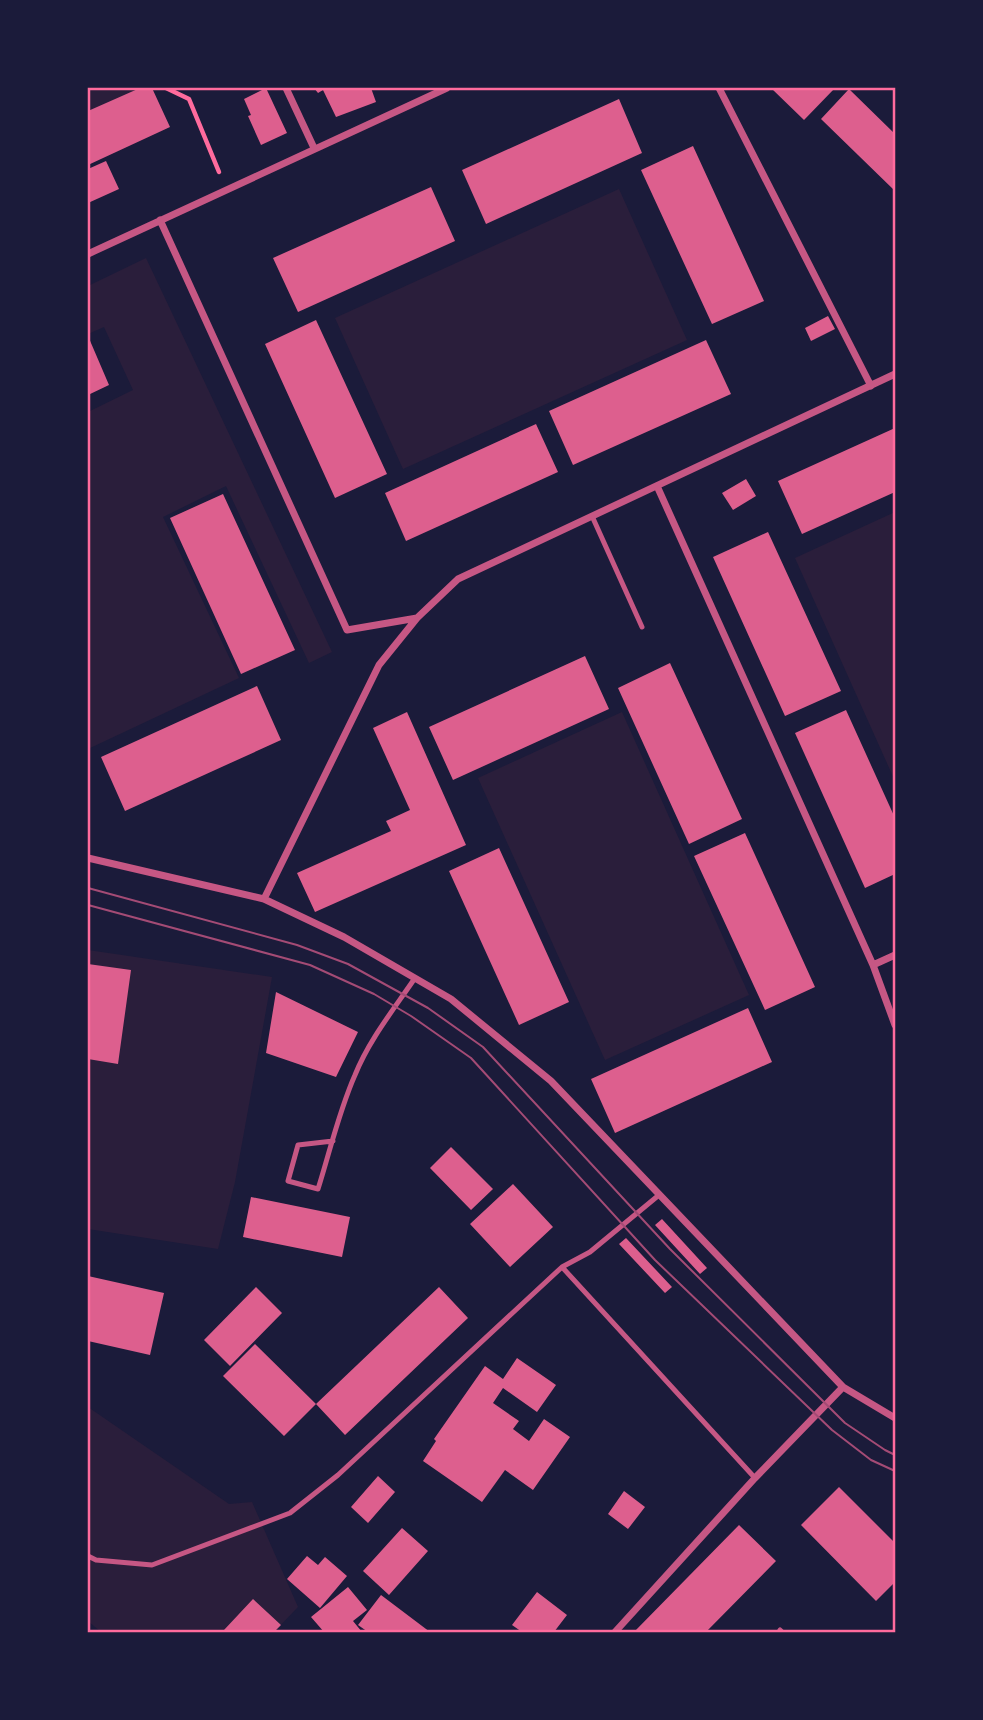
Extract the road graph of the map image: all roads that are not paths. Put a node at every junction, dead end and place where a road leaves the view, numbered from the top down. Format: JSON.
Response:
{"nodes":[{"id":1,"x":286,"y":88,"type":"edge"},
{"id":2,"x":447,"y":88,"type":"edge"},
{"id":3,"x":719,"y":88,"type":"edge"},
{"id":4,"x":314,"y":148,"type":"junction"},
{"id":5,"x":160,"y":220,"type":"junction"},
{"id":6,"x":88,"y":254,"type":"edge"},
{"id":7,"x":895,"y":374,"type":"edge"},
{"id":8,"x":871,"y":386,"type":"junction"},
{"id":9,"x":657,"y":486,"type":"junction"},
{"id":10,"x":592,"y":516,"type":"junction"},
{"id":11,"x":417,"y":618,"type":"junction"},
{"id":12,"x":642,"y":627,"type":"dead end"},
{"id":13,"x":88,"y":858,"type":"edge"},
{"id":14,"x":264,"y":899,"type":"junction"},
{"id":15,"x":895,"y":955,"type":"edge"},
{"id":16,"x":873,"y":965,"type":"junction"},
{"id":17,"x":415,"y":978,"type":"junction"},
{"id":18,"x":895,"y":1024,"type":"edge"},
{"id":19,"x":333,"y":1141,"type":"junction"},
{"id":20,"x":659,"y":1195,"type":"junction"},
{"id":21,"x":562,"y":1267,"type":"junction"},
{"id":22,"x":843,"y":1387,"type":"junction"},
{"id":23,"x":895,"y":1418,"type":"edge"},
{"id":24,"x":755,"y":1478,"type":"junction"},
{"id":25,"x":88,"y":1556,"type":"edge"},
{"id":26,"x":615,"y":1633,"type":"edge"}],
"edges":[{"from":1,"to":4,"type":"street"},
{"from":2,"to":4,"type":"street"},
{"from":3,"to":8,"type":"street"},
{"from":4,"to":5,"type":"street"},
{"from":5,"to":6,"type":"street"},
{"from":5,"to":11,"type":"street"},
{"from":7,"to":8,"type":"street"},
{"from":8,"to":9,"type":"street"},
{"from":9,"to":10,"type":"street"},
{"from":9,"to":16,"type":"street"},
{"from":10,"to":11,"type":"street"},
{"from":10,"to":12,"type":"lane"},
{"from":11,"to":14,"type":"street"},
{"from":13,"to":14,"type":"street"},
{"from":14,"to":17,"type":"street"},
{"from":15,"to":16,"type":"street"},
{"from":16,"to":18,"type":"street"},
{"from":17,"to":19,"type":"lane"},
{"from":17,"to":20,"type":"street"},
{"from":19,"to":19,"type":"lane"},
{"from":20,"to":21,"type":"lane"},
{"from":20,"to":22,"type":"street"},
{"from":21,"to":24,"type":"lane"},
{"from":21,"to":25,"type":"lane"},
{"from":22,"to":23,"type":"street"},
{"from":22,"to":24,"type":"street"},
{"from":24,"to":26,"type":"street"}]}
